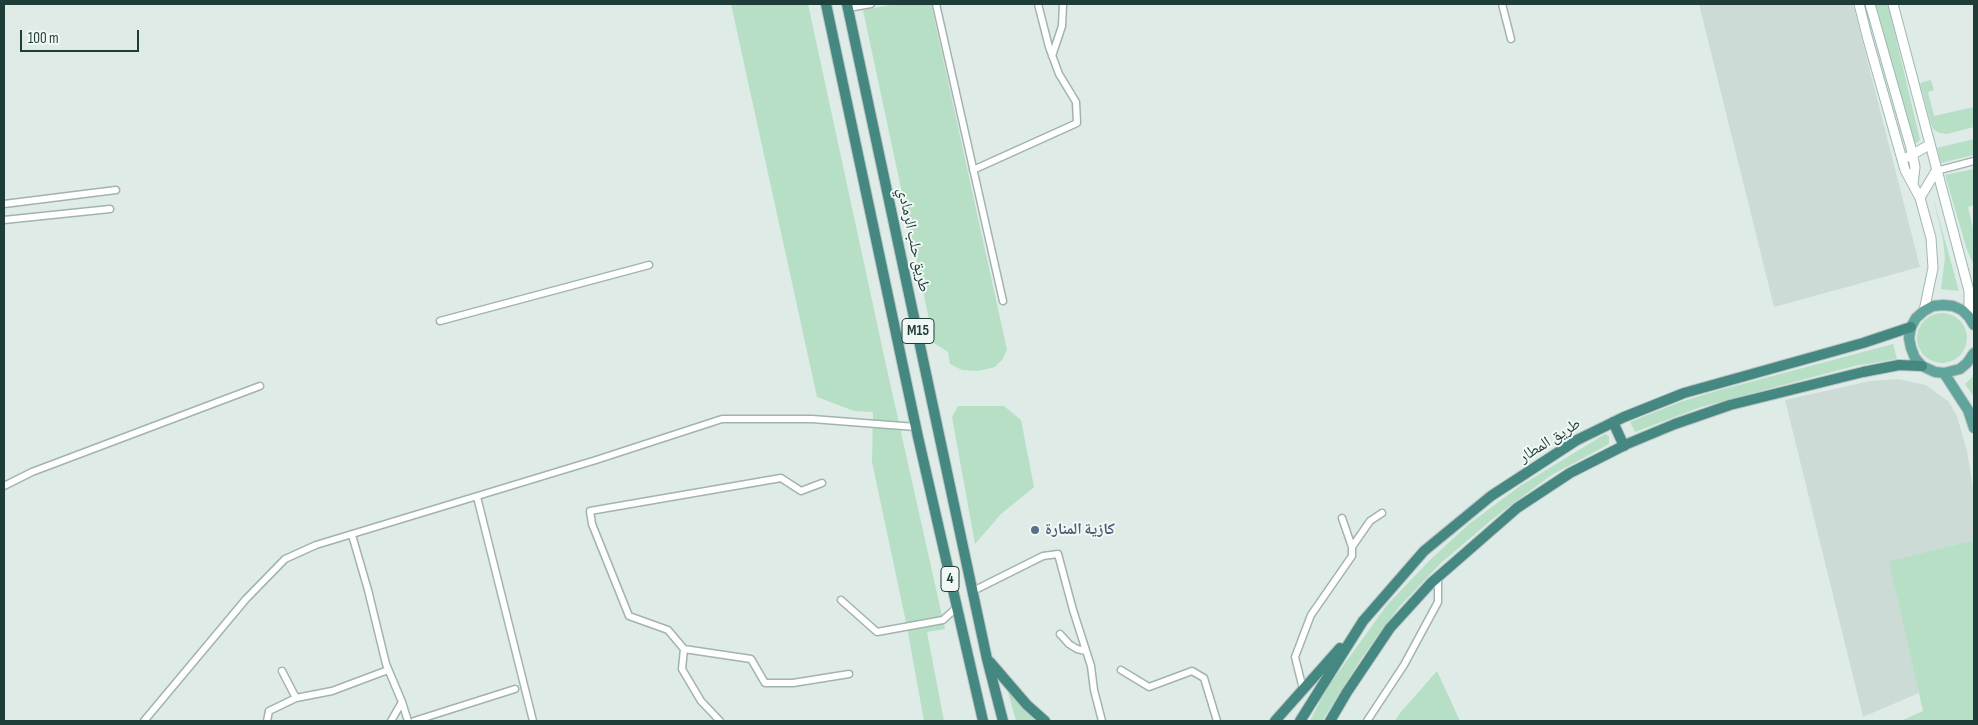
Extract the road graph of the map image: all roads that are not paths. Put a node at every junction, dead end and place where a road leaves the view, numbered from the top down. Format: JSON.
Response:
{"nodes":[{"id":1,"x":826,"y":4,"type":"edge"},
{"id":2,"x":872,"y":4,"type":"edge"},
{"id":3,"x":936,"y":4,"type":"edge"},
{"id":4,"x":1038,"y":4,"type":"edge"},
{"id":5,"x":1063,"y":4,"type":"edge"},
{"id":6,"x":1502,"y":4,"type":"edge"},
{"id":7,"x":1859,"y":4,"type":"edge"},
{"id":8,"x":1870,"y":4,"type":"edge"},
{"id":9,"x":1893,"y":4,"type":"edge"},
{"id":10,"x":848,"y":6,"type":"edge"},
{"id":11,"x":1511,"y":39,"type":"dead end"},
{"id":12,"x":1052,"y":56,"type":"junction"},
{"id":13,"x":1929,"y":145,"type":"junction"},
{"id":14,"x":1912,"y":154,"type":"junction"},
{"id":15,"x":1902,"y":160,"type":"junction"},
{"id":16,"x":1974,"y":161,"type":"edge"},
{"id":17,"x":973,"y":170,"type":"junction"},
{"id":18,"x":1936,"y":171,"type":"junction"},
{"id":19,"x":1913,"y":184,"type":"junction"},
{"id":20,"x":116,"y":190,"type":"dead end"},
{"id":21,"x":1920,"y":198,"type":"junction"},
{"id":22,"x":4,"y":204,"type":"edge"},
{"id":23,"x":110,"y":209,"type":"dead end"},
{"id":24,"x":4,"y":220,"type":"edge"},
{"id":25,"x":648,"y":265,"type":"dead end"},
{"id":26,"x":1003,"y":301,"type":"dead end"},
{"id":27,"x":1924,"y":311,"type":"junction"},
{"id":28,"x":440,"y":321,"type":"dead end"},
{"id":29,"x":1972,"y":321,"type":"edge"},
{"id":30,"x":1911,"y":327,"type":"junction"},
{"id":31,"x":1974,"y":353,"type":"edge"},
{"id":32,"x":1922,"y":366,"type":"junction"},
{"id":33,"x":1944,"y":373,"type":"junction"},
{"id":34,"x":260,"y":386,"type":"dead end"},
{"id":35,"x":1613,"y":422,"type":"junction"},
{"id":36,"x":1974,"y":428,"type":"edge"},
{"id":37,"x":917,"y":432,"type":"junction"},
{"id":38,"x":1624,"y":446,"type":"junction"},
{"id":39,"x":822,"y":484,"type":"dead end"},
{"id":40,"x":4,"y":486,"type":"edge"},
{"id":41,"x":477,"y":497,"type":"junction"},
{"id":42,"x":1382,"y":513,"type":"dead end"},
{"id":43,"x":1342,"y":518,"type":"dead end"},
{"id":44,"x":352,"y":534,"type":"junction"},
{"id":45,"x":1352,"y":547,"type":"junction"},
{"id":46,"x":1438,"y":577,"type":"junction"},
{"id":47,"x":973,"y":591,"type":"junction"},
{"id":48,"x":841,"y":600,"type":"dead end"},
{"id":49,"x":956,"y":608,"type":"junction"},
{"id":50,"x":1363,"y":621,"type":"junction"},
{"id":51,"x":1060,"y":634,"type":"dead end"},
{"id":52,"x":684,"y":649,"type":"junction"},
{"id":53,"x":1086,"y":651,"type":"junction"},
{"id":54,"x":987,"y":659,"type":"junction"},
{"id":55,"x":388,"y":670,"type":"junction"},
{"id":56,"x":1121,"y":670,"type":"dead end"},
{"id":57,"x":282,"y":671,"type":"dead end"},
{"id":58,"x":849,"y":674,"type":"dead end"},
{"id":59,"x":515,"y":689,"type":"dead end"},
{"id":60,"x":1303,"y":689,"type":"junction"},
{"id":61,"x":296,"y":698,"type":"junction"},
{"id":62,"x":402,"y":702,"type":"junction"},
{"id":63,"x":144,"y":721,"type":"edge"},
{"id":64,"x":267,"y":721,"type":"edge"},
{"id":65,"x":391,"y":721,"type":"edge"},
{"id":66,"x":408,"y":721,"type":"edge"},
{"id":67,"x":414,"y":721,"type":"edge"},
{"id":68,"x":533,"y":721,"type":"edge"},
{"id":69,"x":720,"y":721,"type":"edge"},
{"id":70,"x":982,"y":721,"type":"edge"},
{"id":71,"x":1003,"y":721,"type":"edge"},
{"id":72,"x":1045,"y":721,"type":"edge"},
{"id":73,"x":1102,"y":721,"type":"edge"},
{"id":74,"x":1217,"y":721,"type":"edge"},
{"id":75,"x":1275,"y":721,"type":"edge"},
{"id":76,"x":1300,"y":721,"type":"edge"},
{"id":77,"x":1330,"y":721,"type":"edge"},
{"id":78,"x":1367,"y":721,"type":"edge"}],
"edges":[{"from":1,"to":37,"type":"highway","number":"M15"},
{"from":2,"to":10,"type":"street"},
{"from":3,"to":17,"type":"street"},
{"from":4,"to":12,"type":"street"},
{"from":5,"to":12,"type":"street"},
{"from":6,"to":11,"type":"street"},
{"from":7,"to":15,"type":"main road"},
{"from":8,"to":14,"type":"main road"},
{"from":9,"to":13,"type":"main road"},
{"from":10,"to":47,"type":"highway","name":"طريق حلب الرمادي","number":"M15"},
{"from":12,"to":17,"type":"street"},
{"from":13,"to":14,"type":"main road"},
{"from":13,"to":18,"type":"main road"},
{"from":14,"to":15,"type":"main road"},
{"from":14,"to":19,"type":"main road"},
{"from":15,"to":19,"type":"main road"},
{"from":16,"to":18,"type":"street"},
{"from":17,"to":26,"type":"street"},
{"from":18,"to":21,"type":"main road"},
{"from":18,"to":29,"type":"main road"},
{"from":19,"to":21,"type":"main road"},
{"from":20,"to":22,"type":"street"},
{"from":21,"to":27,"type":"main road"},
{"from":23,"to":24,"type":"street"},
{"from":25,"to":28,"type":"street"},
{"from":27,"to":29,"type":"main road"},
{"from":27,"to":30,"type":"main road"},
{"from":30,"to":32,"type":"main road"},
{"from":30,"to":35,"type":"highway","name":"طريق المطار"},
{"from":31,"to":33,"type":"main road"},
{"from":32,"to":33,"type":"main road"},
{"from":32,"to":38,"type":"highway"},
{"from":33,"to":36,"type":"main road"},
{"from":34,"to":40,"type":"street"},
{"from":35,"to":38,"type":"highway"},
{"from":35,"to":50,"type":"highway","name":"طريق المطار"},
{"from":37,"to":41,"type":"street"},
{"from":37,"to":49,"type":"highway","number":"4"},
{"from":38,"to":46,"type":"highway"},
{"from":39,"to":52,"type":"street"},
{"from":41,"to":44,"type":"street"},
{"from":41,"to":68,"type":"street"},
{"from":42,"to":45,"type":"street"},
{"from":43,"to":45,"type":"street"},
{"from":44,"to":55,"type":"street"},
{"from":44,"to":63,"type":"street"},
{"from":45,"to":60,"type":"street"},
{"from":46,"to":77,"type":"highway"},
{"from":46,"to":78,"type":"street"},
{"from":47,"to":53,"type":"street"},
{"from":47,"to":54,"type":"highway","name":"طريق حلب الرمادي","number":"M15"},
{"from":48,"to":49,"type":"street"},
{"from":49,"to":70,"type":"highway","number":"4"},
{"from":50,"to":60,"type":"highway"},
{"from":50,"to":76,"type":"highway","name":"طريق المطار"},
{"from":51,"to":53,"type":"street"},
{"from":52,"to":58,"type":"street"},
{"from":52,"to":69,"type":"street"},
{"from":53,"to":73,"type":"street"},
{"from":54,"to":71,"type":"highway","name":"طريق حلب الرمادي"},
{"from":54,"to":72,"type":"highway"},
{"from":55,"to":61,"type":"street"},
{"from":55,"to":62,"type":"street"},
{"from":56,"to":74,"type":"street"},
{"from":57,"to":61,"type":"street"},
{"from":59,"to":67,"type":"street"},
{"from":60,"to":75,"type":"highway"},
{"from":61,"to":64,"type":"street"},
{"from":62,"to":65,"type":"street"},
{"from":62,"to":66,"type":"street"}]}
